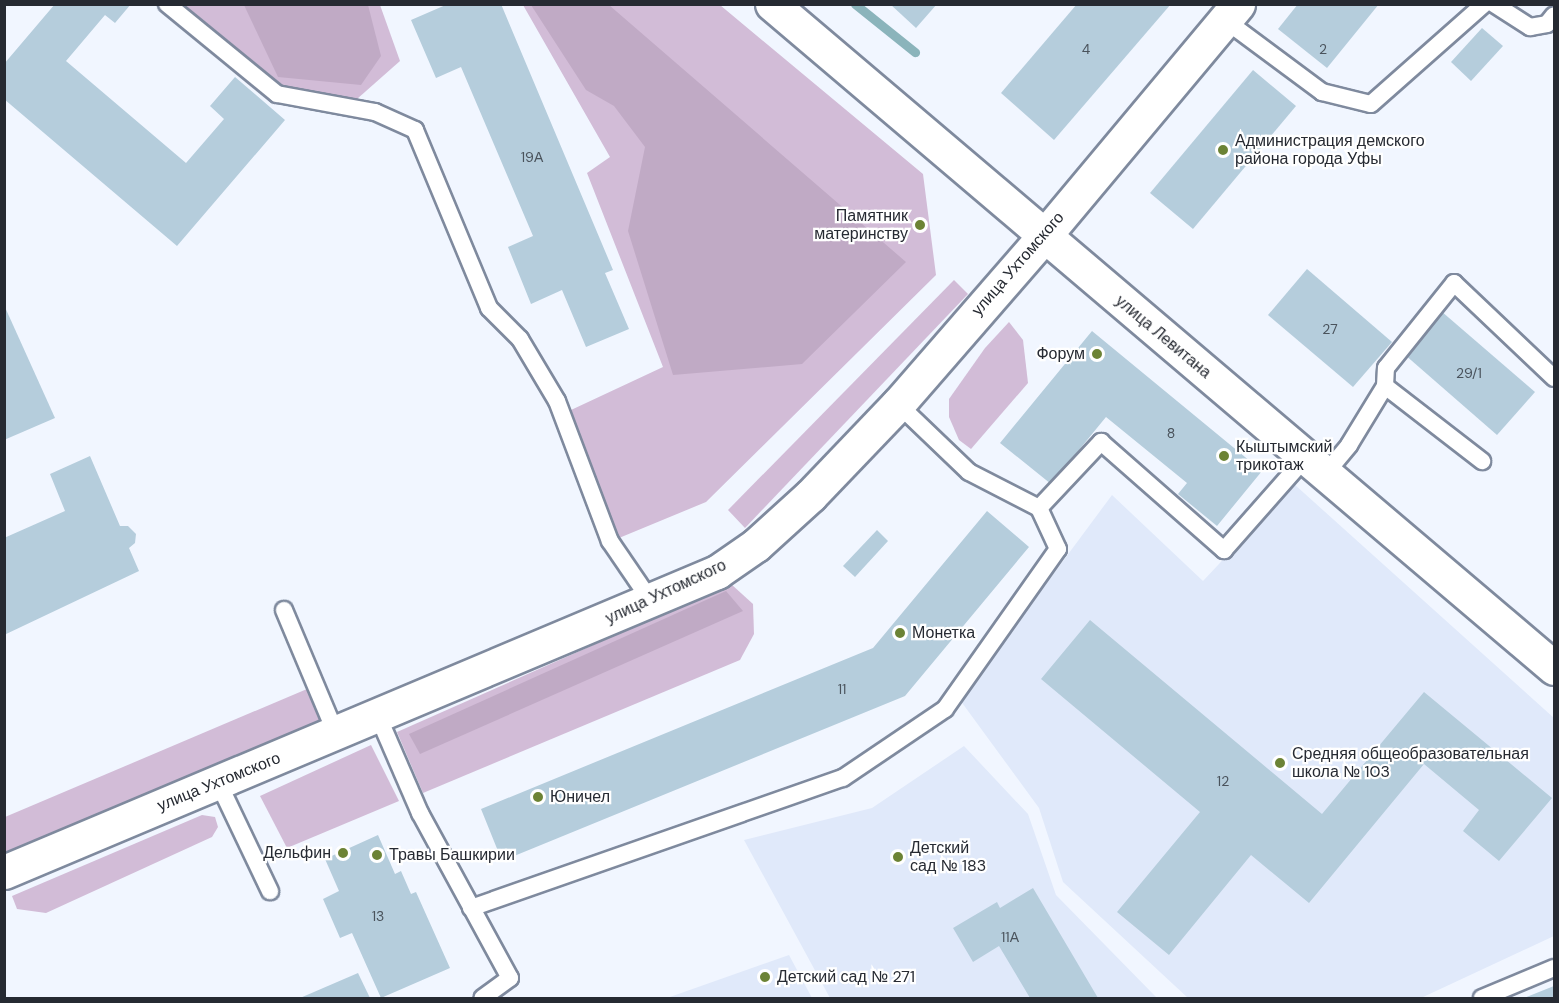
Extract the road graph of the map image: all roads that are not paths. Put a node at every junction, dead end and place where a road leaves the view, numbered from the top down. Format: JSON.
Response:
{"nodes":[{"id":1,"x":166,"y":4,"type":"edge"},
{"id":2,"x":772,"y":4,"type":"edge"},
{"id":3,"x":1484,"y":4,"type":"edge"},
{"id":4,"x":1494,"y":4,"type":"edge"},
{"id":5,"x":1232,"y":12,"type":"edge"},
{"id":6,"x":1554,"y":15,"type":"edge"},
{"id":7,"x":1045,"y":235,"type":"junction"},
{"id":8,"x":1554,"y":378,"type":"edge"},
{"id":9,"x":1385,"y":386,"type":"junction"},
{"id":10,"x":898,"y":404,"type":"junction"},
{"id":11,"x":1482,"y":461,"type":"dead end"},
{"id":12,"x":1315,"y":465,"type":"junction"},
{"id":13,"x":1039,"y":508,"type":"junction"},
{"id":14,"x":651,"y":601,"type":"junction"},
{"id":15,"x":284,"y":610,"type":"dead end"},
{"id":16,"x":1554,"y":668,"type":"edge"},
{"id":17,"x":378,"y":716,"type":"junction"},
{"id":18,"x":336,"y":734,"type":"junction"},
{"id":19,"x":218,"y":782,"type":"junction"},
{"id":20,"x":4,"y":872,"type":"edge"},
{"id":21,"x":270,"y":891,"type":"dead end"},
{"id":22,"x":471,"y":908,"type":"junction"},
{"id":23,"x":1554,"y":968,"type":"edge"},
{"id":24,"x":482,"y":999,"type":"edge"},
{"id":25,"x":1482,"y":999,"type":"edge"}],
"edges":[{"from":1,"to":14,"type":"lane"},
{"from":2,"to":7,"type":"street","name":"улица Левитана"},
{"from":3,"to":5,"type":"lane"},
{"from":4,"to":6,"type":"lane"},
{"from":5,"to":7,"type":"street","name":"улица Ухтомского"},
{"from":7,"to":10,"type":"street","name":"улица Ухтомского"},
{"from":7,"to":12,"type":"street","name":"улица Левитана"},
{"from":8,"to":9,"type":"lane"},
{"from":9,"to":11,"type":"lane"},
{"from":9,"to":12,"type":"lane"},
{"from":10,"to":13,"type":"lane"},
{"from":10,"to":14,"type":"street","name":"улица Ухтомского"},
{"from":12,"to":13,"type":"lane"},
{"from":12,"to":16,"type":"street","name":"улица Левитана"},
{"from":13,"to":22,"type":"lane"},
{"from":14,"to":17,"type":"street","name":"улица Ухтомского"},
{"from":15,"to":18,"type":"lane"},
{"from":17,"to":18,"type":"street","name":"улица Ухтомского"},
{"from":17,"to":22,"type":"lane"},
{"from":18,"to":19,"type":"street","name":"улица Ухтомского"},
{"from":19,"to":20,"type":"street","name":"улица Ухтомского"},
{"from":19,"to":21,"type":"lane"},
{"from":22,"to":24,"type":"lane"},
{"from":23,"to":25,"type":"lane"}]}
